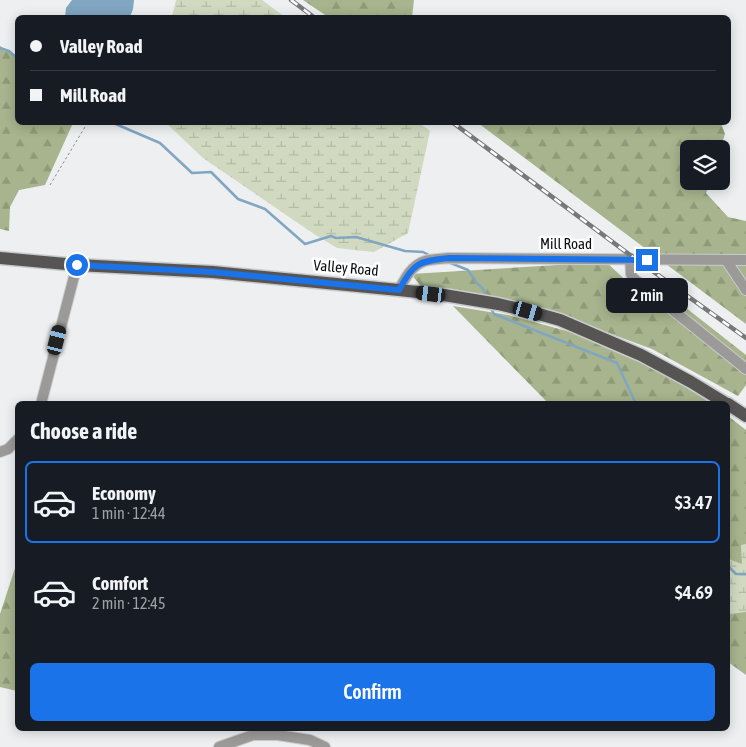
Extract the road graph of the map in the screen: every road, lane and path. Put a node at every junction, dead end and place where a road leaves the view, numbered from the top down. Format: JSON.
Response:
{"nodes":[{"id":1,"x":86,"y":125,"type":"edge"},
{"id":2,"x":50,"y":185,"type":"dead end"},
{"id":3,"x":0,"y":258,"type":"edge"},
{"id":4,"x":630,"y":259,"type":"junction"},
{"id":5,"x":726,"y":260,"type":"junction"},
{"id":6,"x":746,"y":260,"type":"edge"},
{"id":7,"x":77,"y":265,"type":"junction"},
{"id":8,"x":399,"y":290,"type":"junction"},
{"id":9,"x":746,"y":290,"type":"edge"},
{"id":10,"x":746,"y":369,"type":"edge"},
{"id":11,"x":42,"y":401,"type":"edge"},
{"id":12,"x":722,"y":401,"type":"edge"},
{"id":13,"x":730,"y":406,"type":"edge"},
{"id":14,"x":745,"y":413,"type":"edge"},
{"id":15,"x":15,"y":442,"type":"edge"},
{"id":16,"x":0,"y":452,"type":"edge"},
{"id":17,"x":219,"y":747,"type":"edge"},
{"id":18,"x":325,"y":747,"type":"edge"}],
"edges":[{"from":1,"to":2,"type":"path"},
{"from":3,"to":7,"type":"main road","name":"Valley Road"},
{"from":4,"to":5,"type":"street","name":"Mill Road"},
{"from":4,"to":8,"type":"street","name":"Mill Road"},
{"from":4,"to":10,"type":"street"},
{"from":5,"to":6,"type":"street","name":"Mill Road"},
{"from":5,"to":9,"type":"street"},
{"from":7,"to":8,"type":"main road","name":"Valley Road"},
{"from":7,"to":11,"type":"street"},
{"from":8,"to":12,"type":"main road","name":"Valley Road"},
{"from":13,"to":14,"type":"main road","name":"Valley Road"},
{"from":15,"to":16,"type":"street"},
{"from":17,"to":18,"type":"street"}]}
